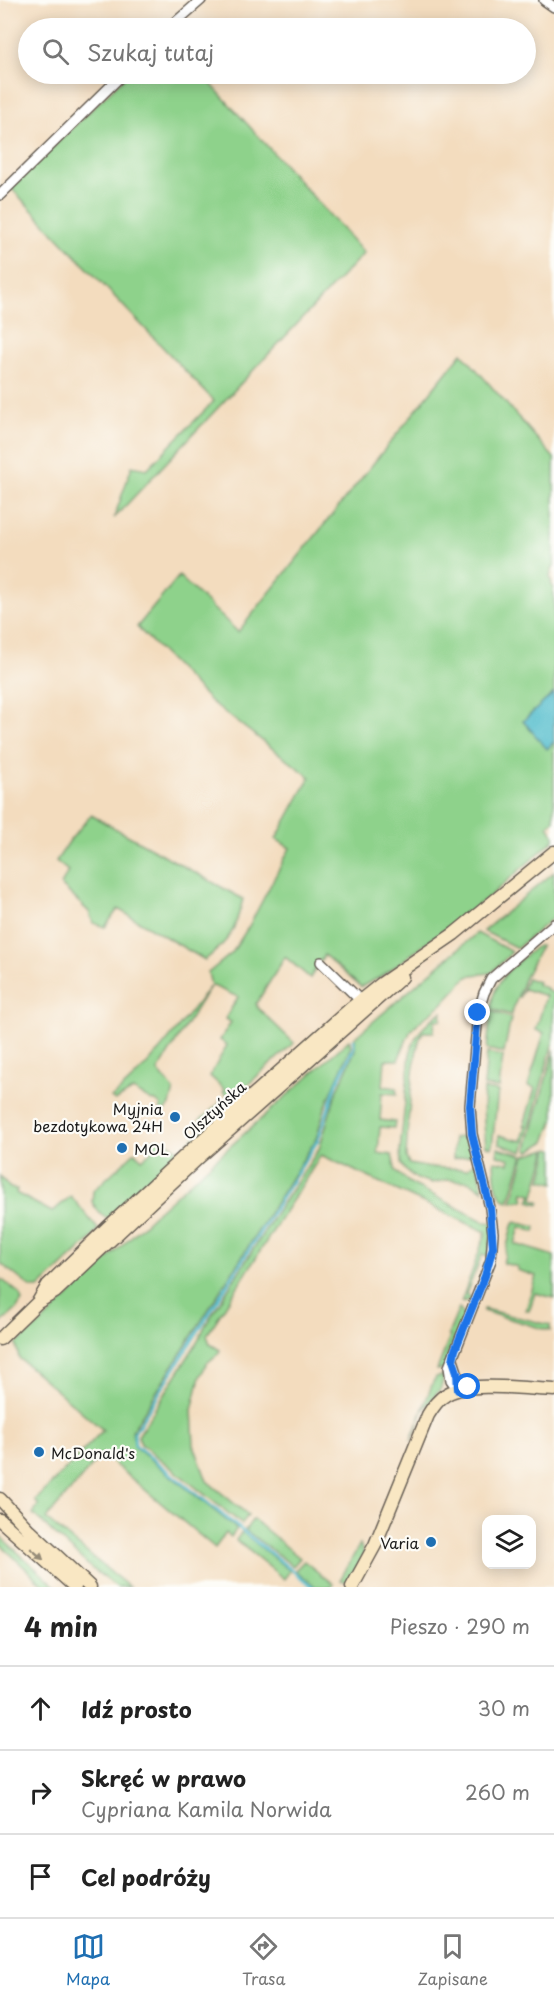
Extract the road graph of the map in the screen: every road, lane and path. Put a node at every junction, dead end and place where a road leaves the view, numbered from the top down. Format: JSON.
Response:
{"nodes":[{"id":1,"x":201,"y":0,"type":"edge"},
{"id":2,"x":544,"y":0,"type":"edge"},
{"id":3,"x":554,"y":7,"type":"edge"},
{"id":4,"x":180,"y":18,"type":"edge"},
{"id":5,"x":113,"y":84,"type":"edge"},
{"id":6,"x":0,"y":195,"type":"edge"},
{"id":7,"x":554,"y":852,"type":"edge"},
{"id":8,"x":554,"y":924,"type":"edge"},
{"id":9,"x":321,"y":962,"type":"dead end"},
{"id":10,"x":364,"y":1004,"type":"junction"},
{"id":11,"x":0,"y":1339,"type":"edge"},
{"id":12,"x":458,"y":1390,"type":"junction"},
{"id":13,"x":554,"y":1390,"type":"edge"},
{"id":14,"x":0,"y":1499,"type":"edge"},
{"id":15,"x":0,"y":1520,"type":"edge"},
{"id":16,"x":75,"y":1587,"type":"edge"},
{"id":17,"x":90,"y":1587,"type":"edge"},
{"id":18,"x":352,"y":1587,"type":"edge"}],
"edges":[{"from":1,"to":4,"type":"street"},
{"from":2,"to":3,"type":"street"},
{"from":5,"to":6,"type":"street"},
{"from":7,"to":10,"type":"main road","name":"Olsztyńska"},
{"from":8,"to":12,"type":"street"},
{"from":9,"to":10,"type":"street"},
{"from":10,"to":11,"type":"main road","name":"Olsztyńska"},
{"from":12,"to":13,"type":"main road"},
{"from":12,"to":18,"type":"main road"},
{"from":14,"to":17,"type":"main road"},
{"from":15,"to":16,"type":"main road","one_way":true}]}
